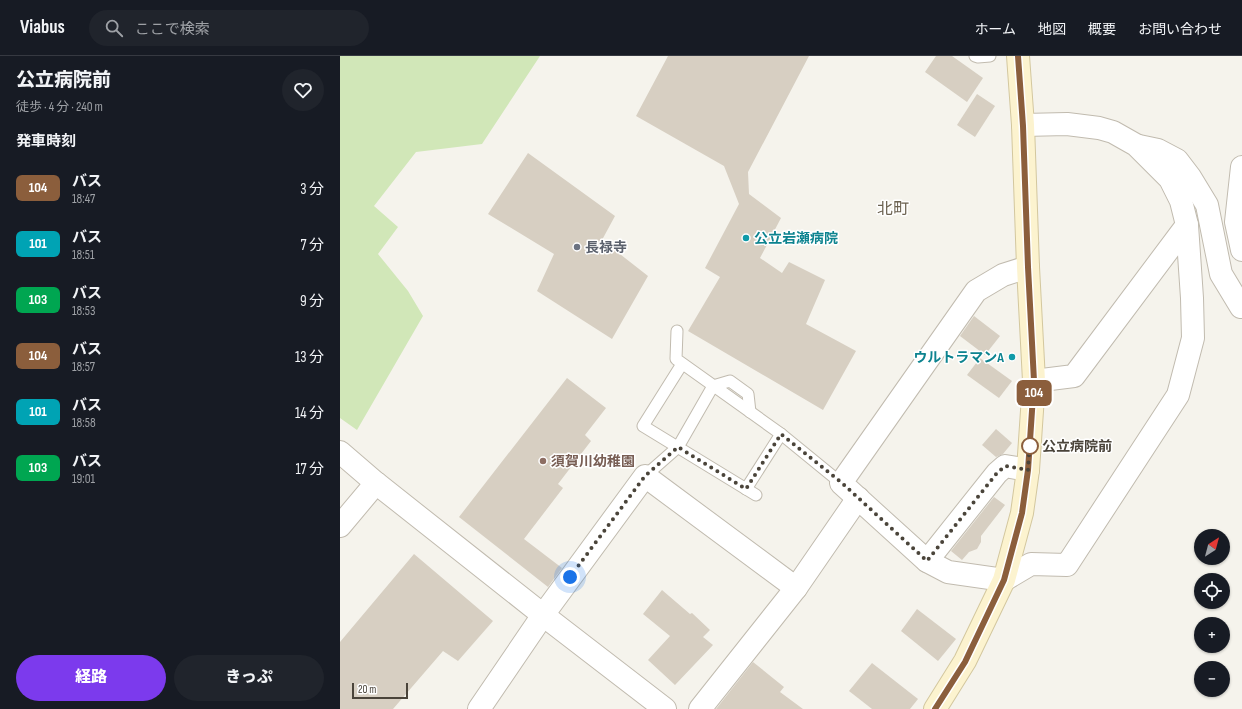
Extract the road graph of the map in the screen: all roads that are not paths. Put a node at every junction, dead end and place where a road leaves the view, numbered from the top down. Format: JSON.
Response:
{"nodes":[{"id":1,"x":975,"y":56,"type":"edge"},
{"id":2,"x":990,"y":56,"type":"edge"},
{"id":3,"x":1018,"y":56,"type":"edge"},
{"id":4,"x":1023,"y":126,"type":"junction"},
{"id":5,"x":1136,"y":145,"type":"junction"},
{"id":6,"x":1242,"y":167,"type":"edge"},
{"id":7,"x":1187,"y":225,"type":"junction"},
{"id":8,"x":1242,"y":250,"type":"edge"},
{"id":9,"x":1028,"y":267,"type":"junction"},
{"id":10,"x":1242,"y":307,"type":"edge"},
{"id":11,"x":677,"y":331,"type":"dead end"},
{"id":12,"x":682,"y":364,"type":"junction"},
{"id":13,"x":1034,"y":381,"type":"junction"},
{"id":14,"x":713,"y":386,"type":"junction"},
{"id":15,"x":781,"y":434,"type":"junction"},
{"id":16,"x":678,"y":447,"type":"junction"},
{"id":17,"x":340,"y":452,"type":"edge"},
{"id":18,"x":1028,"y":470,"type":"junction"},
{"id":19,"x":645,"y":476,"type":"junction"},
{"id":20,"x":376,"y":483,"type":"junction"},
{"id":21,"x":842,"y":483,"type":"junction"},
{"id":22,"x":746,"y":489,"type":"junction"},
{"id":23,"x":756,"y":495,"type":"dead end"},
{"id":24,"x":858,"y":498,"type":"junction"},
{"id":25,"x":340,"y":526,"type":"edge"},
{"id":26,"x":927,"y":561,"type":"junction"},
{"id":27,"x":1004,"y":580,"type":"junction"},
{"id":28,"x":796,"y":588,"type":"junction"},
{"id":29,"x":543,"y":615,"type":"junction"},
{"id":30,"x":479,"y":709,"type":"edge"},
{"id":31,"x":665,"y":709,"type":"edge"},
{"id":32,"x":700,"y":709,"type":"edge"},
{"id":33,"x":935,"y":709,"type":"edge"}],
"edges":[{"from":1,"to":2,"type":"lane"},
{"from":3,"to":4,"type":"main road"},
{"from":4,"to":5,"type":"street"},
{"from":4,"to":9,"type":"main road"},
{"from":5,"to":7,"type":"street"},
{"from":5,"to":10,"type":"street"},
{"from":6,"to":8,"type":"street"},
{"from":7,"to":13,"type":"street"},
{"from":7,"to":27,"type":"street"},
{"from":9,"to":13,"type":"main road"},
{"from":9,"to":21,"type":"street"},
{"from":11,"to":12,"type":"lane"},
{"from":12,"to":14,"type":"lane"},
{"from":12,"to":16,"type":"lane"},
{"from":13,"to":18,"type":"main road"},
{"from":14,"to":15,"type":"lane"},
{"from":14,"to":16,"type":"lane"},
{"from":15,"to":21,"type":"lane"},
{"from":15,"to":22,"type":"lane"},
{"from":16,"to":19,"type":"lane"},
{"from":16,"to":22,"type":"lane"},
{"from":17,"to":20,"type":"street"},
{"from":18,"to":26,"type":"street"},
{"from":18,"to":27,"type":"main road"},
{"from":19,"to":28,"type":"street"},
{"from":19,"to":29,"type":"street"},
{"from":20,"to":25,"type":"street"},
{"from":20,"to":29,"type":"street"},
{"from":21,"to":24,"type":"street"},
{"from":22,"to":23,"type":"lane"},
{"from":24,"to":26,"type":"street"},
{"from":24,"to":28,"type":"street"},
{"from":26,"to":27,"type":"street"},
{"from":27,"to":33,"type":"main road"},
{"from":28,"to":32,"type":"street"},
{"from":29,"to":30,"type":"street"},
{"from":29,"to":31,"type":"street"}]}
